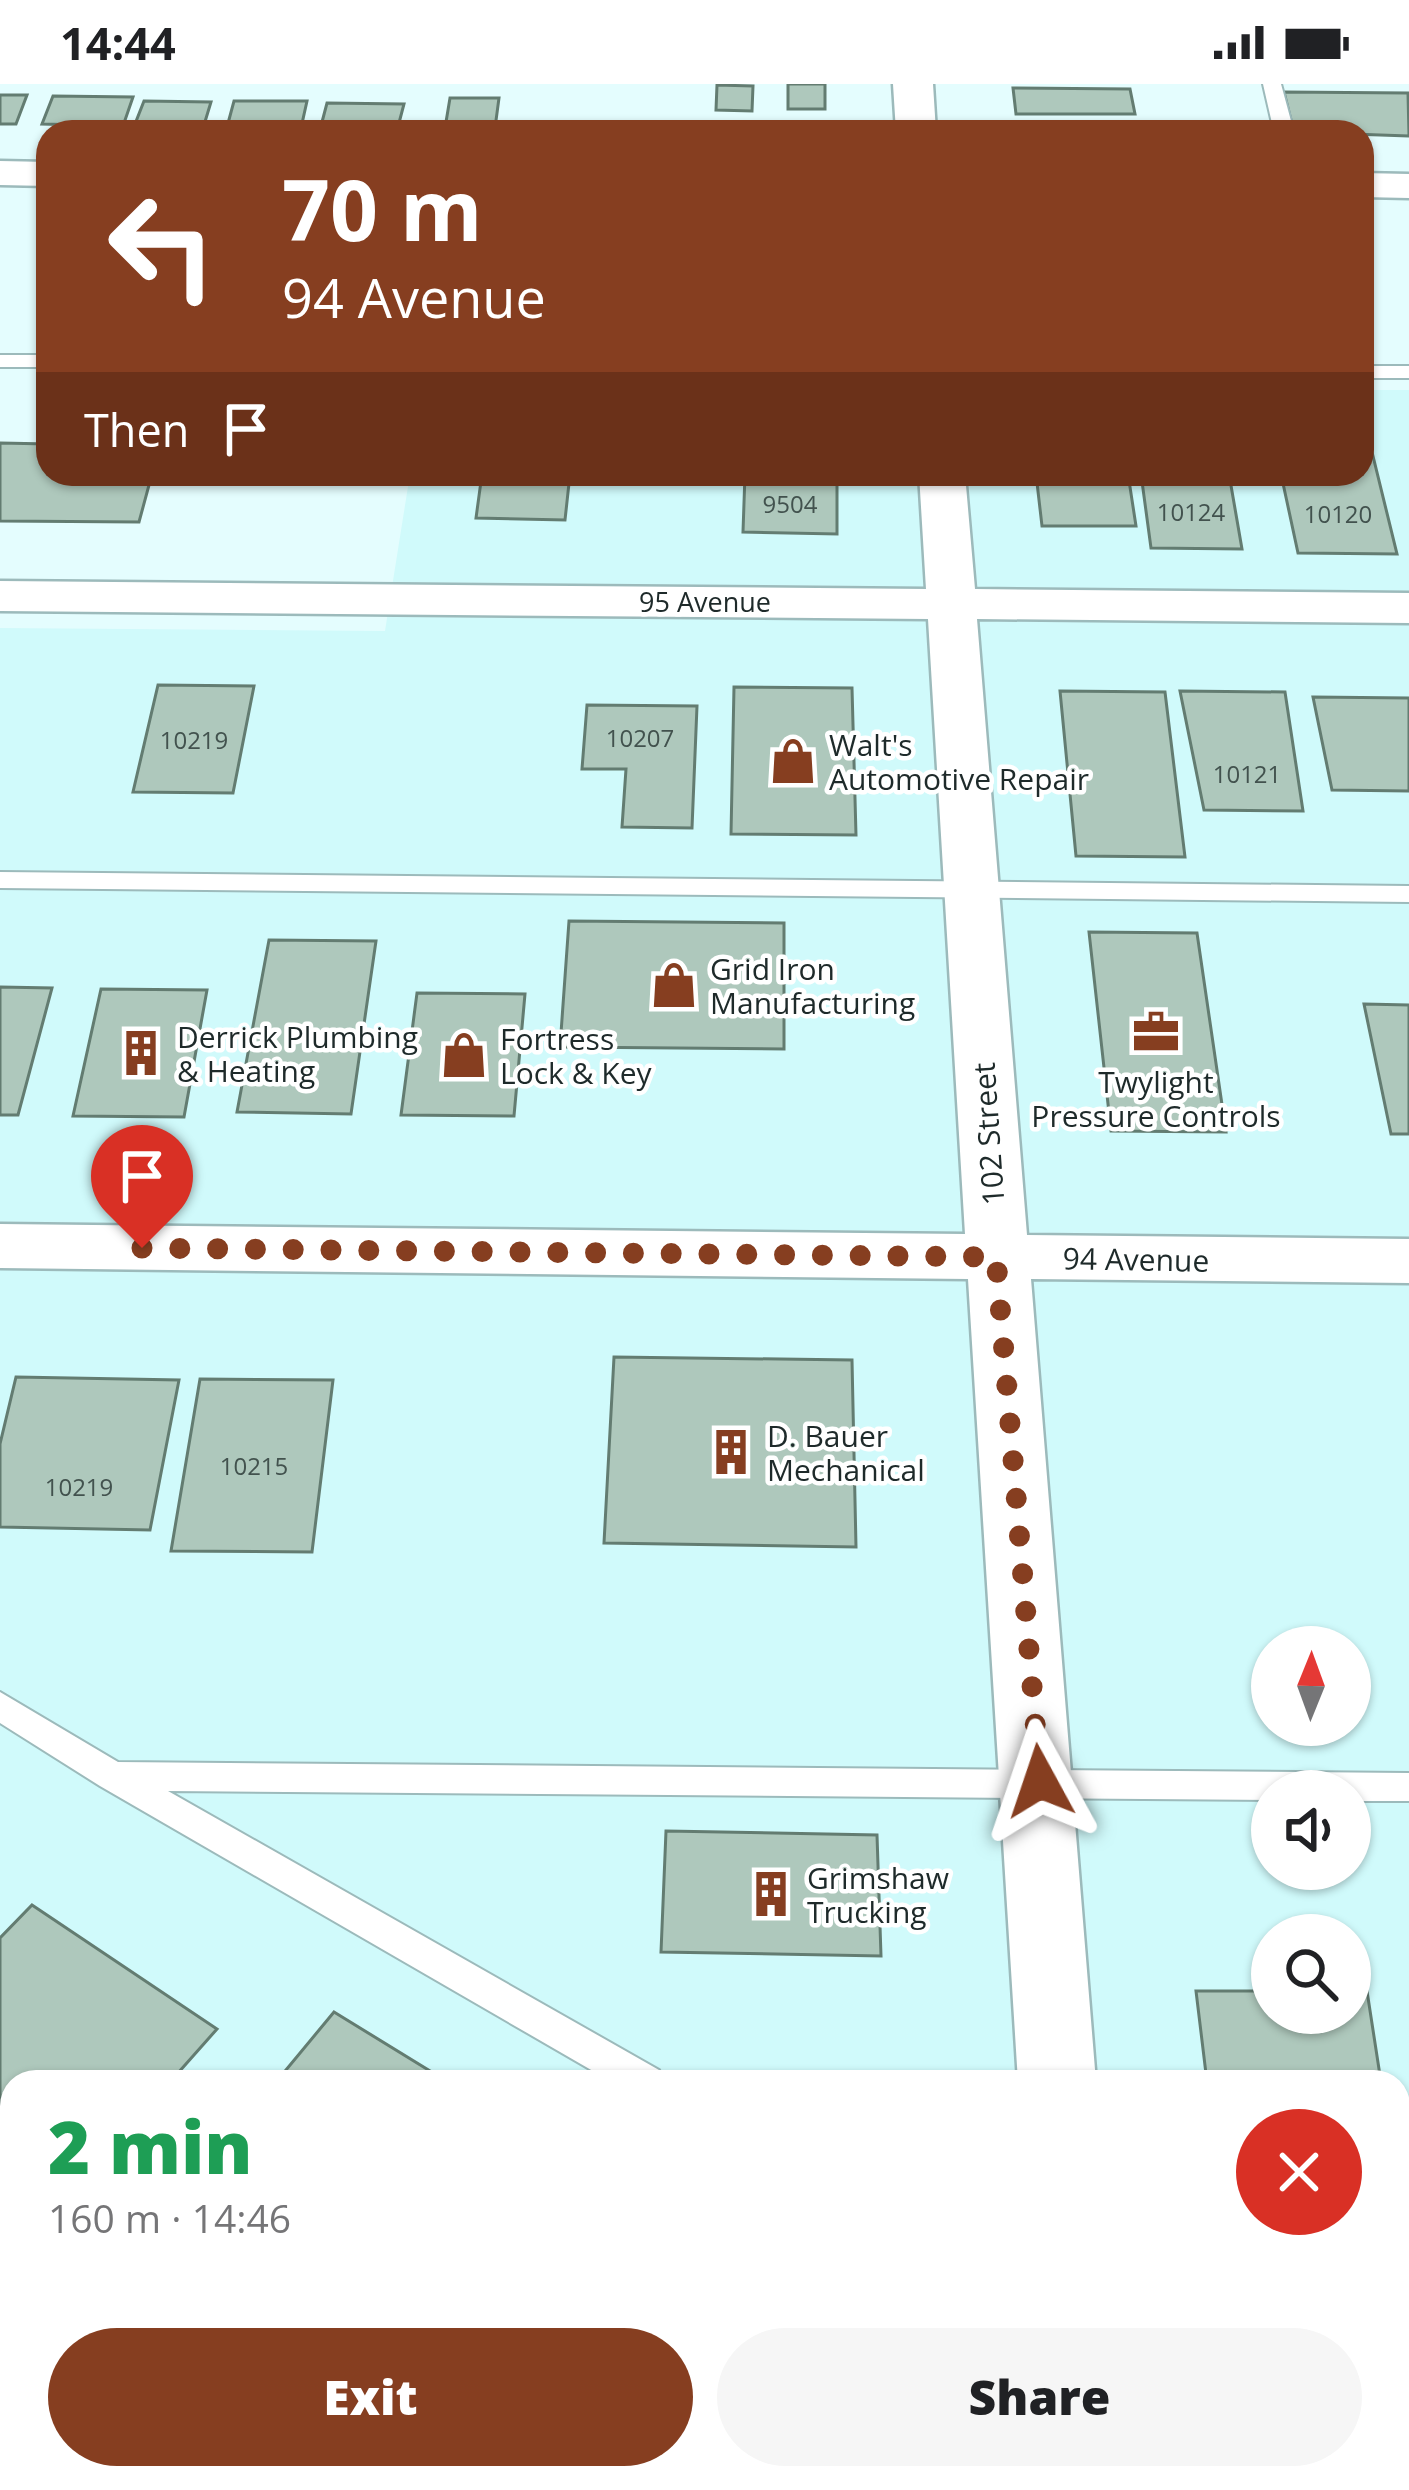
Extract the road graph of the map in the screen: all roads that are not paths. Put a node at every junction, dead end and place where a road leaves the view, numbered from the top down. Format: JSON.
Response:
{"nodes":[{"id":1,"x":913,"y":84,"type":"edge"},
{"id":2,"x":1272,"y":84,"type":"edge"},
{"id":3,"x":915,"y":120,"type":"edge"},
{"id":4,"x":1281,"y":120,"type":"edge"},
{"id":5,"x":0,"y":173,"type":"edge"},
{"id":6,"x":36,"y":174,"type":"edge"},
{"id":7,"x":1374,"y":185,"type":"edge"},
{"id":8,"x":1409,"y":185,"type":"edge"},
{"id":9,"x":0,"y":361,"type":"edge"},
{"id":10,"x":36,"y":361,"type":"edge"},
{"id":11,"x":1374,"y":372,"type":"edge"},
{"id":12,"x":1409,"y":372,"type":"edge"},
{"id":13,"x":943,"y":486,"type":"edge"},
{"id":14,"x":0,"y":596,"type":"edge"},
{"id":15,"x":952,"y":602,"type":"junction"},
{"id":16,"x":1409,"y":608,"type":"edge"},
{"id":17,"x":0,"y":880,"type":"edge"},
{"id":18,"x":973,"y":891,"type":"junction"},
{"id":19,"x":1409,"y":894,"type":"edge"},
{"id":20,"x":0,"y":1246,"type":"edge"},
{"id":21,"x":996,"y":1257,"type":"junction"},
{"id":22,"x":1409,"y":1262,"type":"edge"},
{"id":23,"x":0,"y":1706,"type":"edge"},
{"id":24,"x":112,"y":1776,"type":"junction"},
{"id":25,"x":1040,"y":1781,"type":"junction"},
{"id":26,"x":1409,"y":1787,"type":"edge"},
{"id":27,"x":625,"y":2070,"type":"edge"},
{"id":28,"x":1056,"y":2070,"type":"edge"}],
"edges":[{"from":1,"to":3,"type":"street"},
{"from":2,"to":4,"type":"lane"},
{"from":5,"to":6,"type":"street"},
{"from":7,"to":8,"type":"street"},
{"from":9,"to":10,"type":"lane"},
{"from":11,"to":12,"type":"lane"},
{"from":13,"to":15,"type":"street","name":"102 Street"},
{"from":14,"to":15,"type":"street","name":"95 Avenue"},
{"from":15,"to":16,"type":"street","name":"95 Avenue"},
{"from":15,"to":18,"type":"street","name":"102 Street"},
{"from":17,"to":18,"type":"lane"},
{"from":18,"to":19,"type":"lane"},
{"from":18,"to":21,"type":"street","name":"102 Street"},
{"from":20,"to":21,"type":"street","name":"94 Avenue"},
{"from":21,"to":22,"type":"street","name":"94 Avenue"},
{"from":21,"to":25,"type":"street","name":"102 Street"},
{"from":23,"to":24,"type":"lane"},
{"from":24,"to":25,"type":"lane"},
{"from":24,"to":27,"type":"lane"},
{"from":25,"to":26,"type":"lane"},
{"from":25,"to":28,"type":"street","name":"102 Street"}]}
